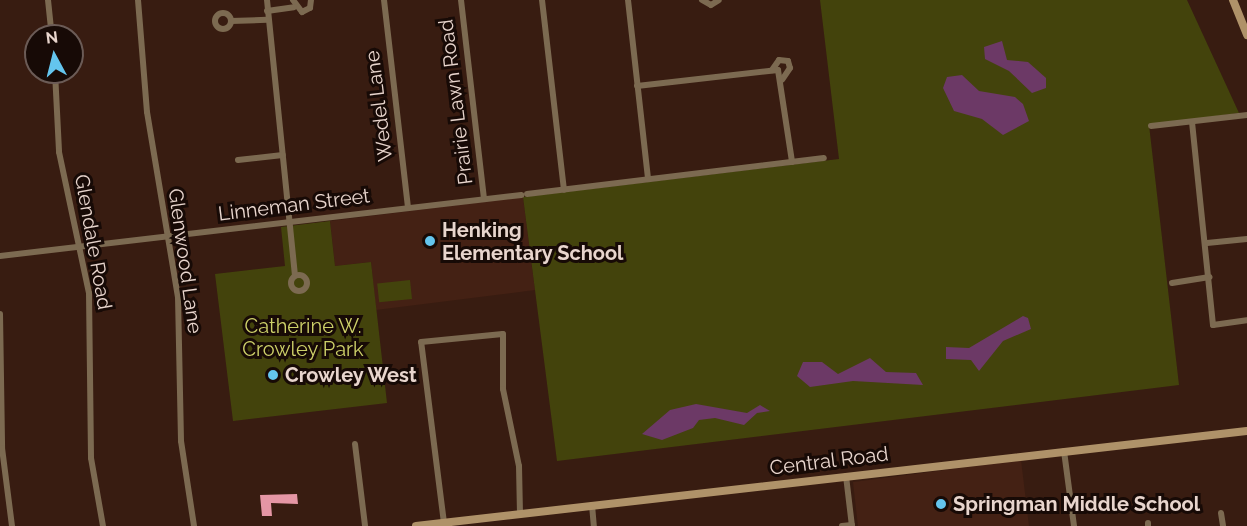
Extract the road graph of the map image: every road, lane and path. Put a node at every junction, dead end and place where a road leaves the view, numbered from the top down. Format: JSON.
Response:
{"nodes":[{"id":1,"x":48,"y":0,"type":"edge"},
{"id":2,"x":138,"y":0,"type":"edge"},
{"id":3,"x":267,"y":0,"type":"edge"},
{"id":4,"x":311,"y":0,"type":"edge"},
{"id":5,"x":384,"y":0,"type":"edge"},
{"id":6,"x":461,"y":0,"type":"edge"},
{"id":7,"x":542,"y":0,"type":"edge"},
{"id":8,"x":628,"y":0,"type":"edge"},
{"id":9,"x":702,"y":0,"type":"edge"},
{"id":10,"x":719,"y":0,"type":"edge"},
{"id":11,"x":1233,"y":0,"type":"edge"},
{"id":12,"x":294,"y":3,"type":"edge"},
{"id":13,"x":267,"y":11,"type":"junction"},
{"id":14,"x":267,"y":20,"type":"junction"},
{"id":15,"x":231,"y":21,"type":"dead end"},
{"id":16,"x":51,"y":24,"type":"edge"},
{"id":17,"x":1247,"y":35,"type":"edge"},
{"id":18,"x":772,"y":70,"type":"junction"},
{"id":19,"x":781,"y":78,"type":"junction"},
{"id":20,"x":56,"y":84,"type":"edge"},
{"id":21,"x":637,"y":86,"type":"junction"},
{"id":22,"x":1247,"y":115,"type":"edge"},
{"id":23,"x":1192,"y":122,"type":"junction"},
{"id":24,"x":1150,"y":126,"type":"dead end"},
{"id":25,"x":283,"y":155,"type":"junction"},
{"id":26,"x":824,"y":158,"type":"dead end"},
{"id":27,"x":238,"y":160,"type":"dead end"},
{"id":28,"x":792,"y":162,"type":"junction"},
{"id":29,"x":648,"y":179,"type":"junction"},
{"id":30,"x":564,"y":190,"type":"junction"},
{"id":31,"x":484,"y":199,"type":"junction"},
{"id":32,"x":408,"y":208,"type":"junction"},
{"id":33,"x":290,"y":223,"type":"junction"},
{"id":34,"x":167,"y":237,"type":"junction"},
{"id":35,"x":1247,"y":239,"type":"edge"},
{"id":36,"x":1207,"y":243,"type":"junction"},
{"id":37,"x":79,"y":247,"type":"junction"},
{"id":38,"x":0,"y":256,"type":"edge"},
{"id":39,"x":295,"y":276,"type":"dead end"},
{"id":40,"x":1210,"y":277,"type":"junction"},
{"id":41,"x":1173,"y":283,"type":"dead end"},
{"id":42,"x":0,"y":314,"type":"edge"},
{"id":43,"x":1247,"y":320,"type":"edge"},
{"id":44,"x":1247,"y":431,"type":"edge"},
{"id":45,"x":355,"y":444,"type":"dead end"},
{"id":46,"x":1064,"y":451,"type":"junction"},
{"id":47,"x":846,"y":476,"type":"junction"},
{"id":48,"x":592,"y":506,"type":"junction"},
{"id":49,"x":1221,"y":513,"type":"dead end"},
{"id":50,"x":520,"y":514,"type":"junction"},
{"id":51,"x":444,"y":523,"type":"junction"},
{"id":52,"x":852,"y":525,"type":"edge"},
{"id":53,"x":12,"y":526,"type":"edge"},
{"id":54,"x":103,"y":526,"type":"edge"},
{"id":55,"x":194,"y":526,"type":"edge"},
{"id":56,"x":365,"y":526,"type":"edge"},
{"id":57,"x":416,"y":526,"type":"edge"},
{"id":58,"x":594,"y":526,"type":"edge"},
{"id":59,"x":842,"y":526,"type":"edge"},
{"id":60,"x":1074,"y":526,"type":"edge"},
{"id":61,"x":1223,"y":526,"type":"edge"}],
"edges":[{"from":1,"to":16,"type":"street"},
{"from":2,"to":34,"type":"street","name":"Glenwood Lane"},
{"from":3,"to":13,"type":"street"},
{"from":4,"to":12,"type":"street"},
{"from":5,"to":32,"type":"street","name":"Wedel Lane"},
{"from":6,"to":31,"type":"street","name":"Prairie Lawn Road"},
{"from":7,"to":30,"type":"street"},
{"from":8,"to":21,"type":"street"},
{"from":9,"to":10,"type":"street"},
{"from":11,"to":17,"type":"main road"},
{"from":12,"to":13,"type":"street"},
{"from":13,"to":14,"type":"street"},
{"from":14,"to":15,"type":"street"},
{"from":14,"to":25,"type":"street"},
{"from":18,"to":19,"type":"street"},
{"from":18,"to":19,"type":"street"},
{"from":18,"to":21,"type":"street"},
{"from":19,"to":28,"type":"street"},
{"from":20,"to":37,"type":"street","name":"Glendale Road"},
{"from":21,"to":29,"type":"street"},
{"from":22,"to":23,"type":"street"},
{"from":23,"to":24,"type":"street"},
{"from":23,"to":36,"type":"street"},
{"from":25,"to":27,"type":"street"},
{"from":25,"to":33,"type":"street"},
{"from":26,"to":28,"type":"street","name":"Linneman Street"},
{"from":28,"to":29,"type":"street","name":"Linneman Street"},
{"from":29,"to":30,"type":"street","name":"Linneman Street"},
{"from":30,"to":31,"type":"street","name":"Linneman Street"},
{"from":31,"to":32,"type":"street","name":"Linneman Street"},
{"from":32,"to":33,"type":"street","name":"Linneman Street"},
{"from":33,"to":34,"type":"street","name":"Linneman Street"},
{"from":33,"to":39,"type":"street"},
{"from":34,"to":37,"type":"street","name":"Linneman Street"},
{"from":34,"to":55,"type":"street","name":"Glenwood Lane"},
{"from":35,"to":36,"type":"street"},
{"from":36,"to":40,"type":"street"},
{"from":37,"to":38,"type":"street","name":"Linneman Street"},
{"from":37,"to":54,"type":"street","name":"Glendale Road"},
{"from":40,"to":41,"type":"street"},
{"from":40,"to":43,"type":"street"},
{"from":42,"to":53,"type":"street"},
{"from":44,"to":46,"type":"main road","name":"Central Road"},
{"from":45,"to":56,"type":"street"},
{"from":46,"to":47,"type":"main road","name":"Central Road"},
{"from":46,"to":60,"type":"street"},
{"from":47,"to":48,"type":"main road","name":"Central Road"},
{"from":47,"to":52,"type":"street"},
{"from":48,"to":50,"type":"main road","name":"Central Road"},
{"from":48,"to":58,"type":"street"},
{"from":49,"to":61,"type":"street"},
{"from":50,"to":51,"type":"main road","name":"Central Road"},
{"from":50,"to":51,"type":"street"},
{"from":51,"to":57,"type":"main road","name":"Central Road"},
{"from":52,"to":59,"type":"street"}]}
